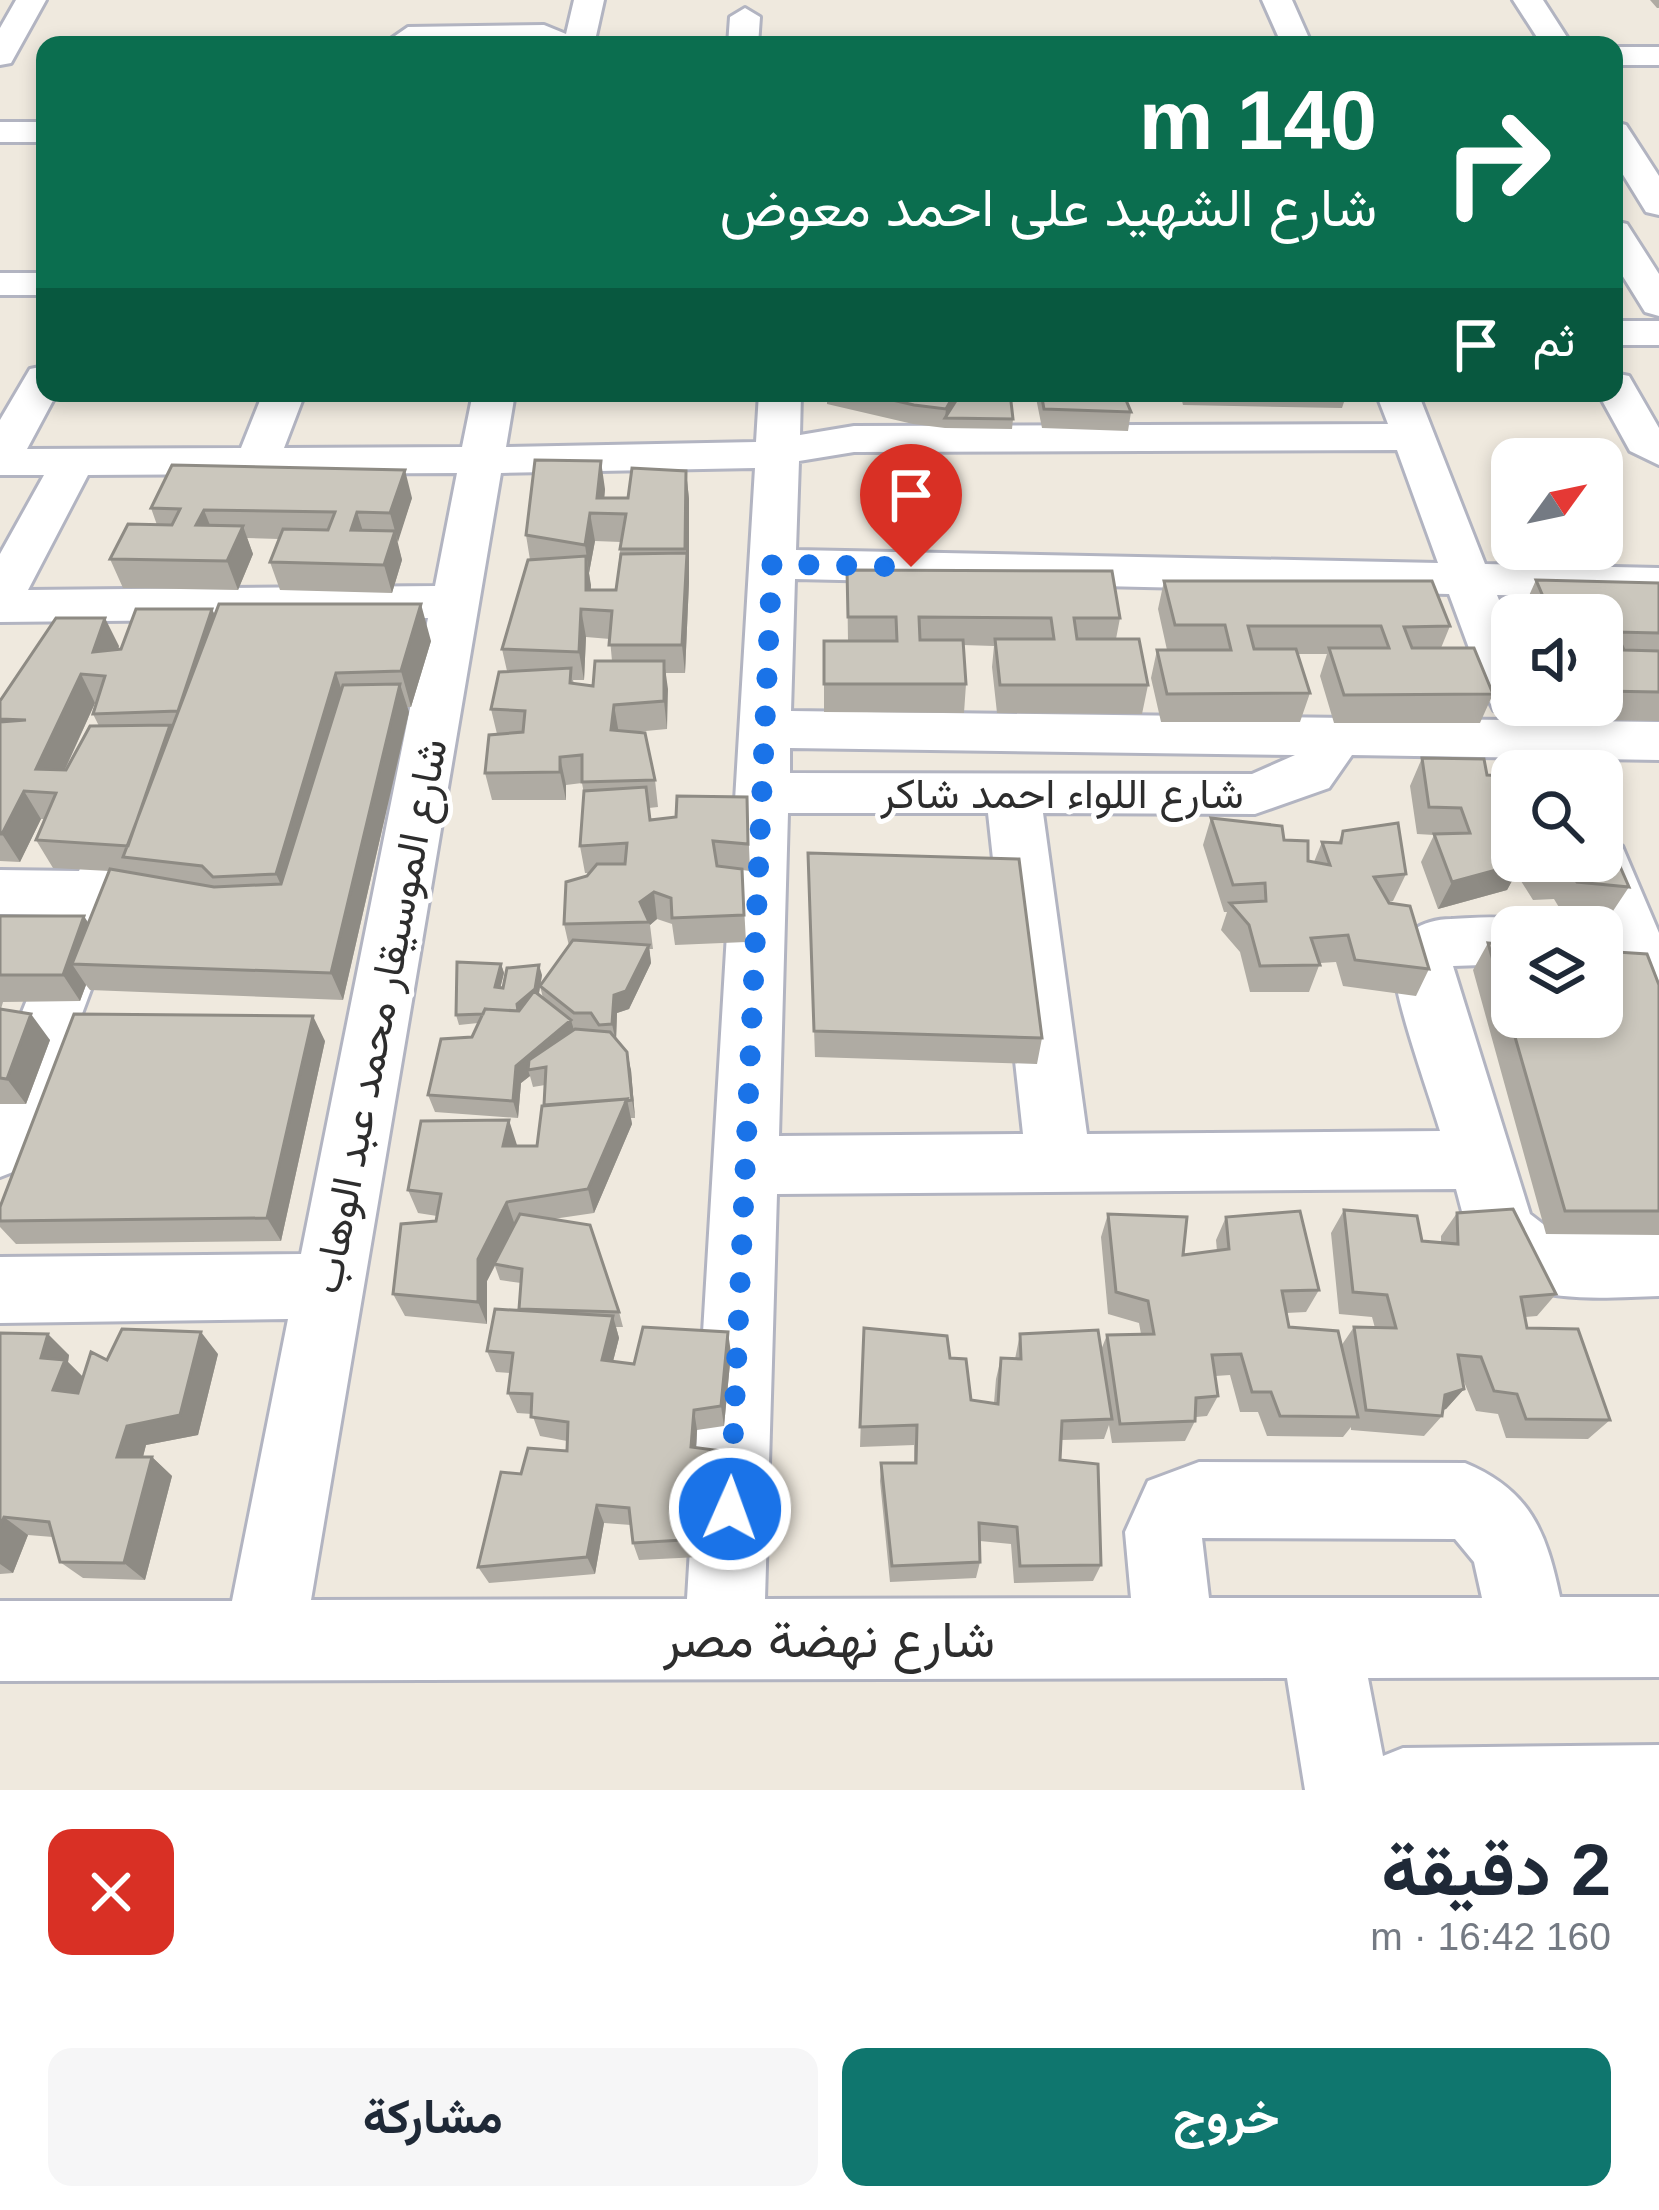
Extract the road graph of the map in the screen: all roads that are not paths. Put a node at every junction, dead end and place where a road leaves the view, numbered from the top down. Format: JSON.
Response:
{"nodes":[{"id":1,"x":31,"y":0,"type":"edge"},
{"id":2,"x":589,"y":0,"type":"edge"},
{"id":3,"x":1277,"y":0,"type":"edge"},
{"id":4,"x":1528,"y":0,"type":"edge"},
{"id":5,"x":408,"y":36,"type":"edge"},
{"id":6,"x":550,"y":36,"type":"edge"},
{"id":7,"x":581,"y":36,"type":"edge"},
{"id":8,"x":1293,"y":36,"type":"edge"},
{"id":9,"x":1551,"y":36,"type":"edge"},
{"id":10,"x":0,"y":56,"type":"edge"},
{"id":11,"x":1623,"y":56,"type":"edge"},
{"id":12,"x":1659,"y":56,"type":"edge"},
{"id":13,"x":0,"y":132,"type":"edge"},
{"id":14,"x":36,"y":132,"type":"edge"},
{"id":15,"x":1623,"y":133,"type":"edge"},
{"id":16,"x":1659,"y":133,"type":"edge"},
{"id":17,"x":1623,"y":147,"type":"edge"},
{"id":18,"x":1659,"y":204,"type":"edge"},
{"id":19,"x":1623,"y":246,"type":"edge"},
{"id":20,"x":0,"y":284,"type":"edge"},
{"id":21,"x":36,"y":284,"type":"edge"},
{"id":22,"x":1659,"y":304,"type":"edge"},
{"id":23,"x":1623,"y":333,"type":"edge"},
{"id":24,"x":1659,"y":333,"type":"edge"},
{"id":25,"x":36,"y":394,"type":"edge"},
{"id":26,"x":281,"y":402,"type":"edge"},
{"id":27,"x":492,"y":402,"type":"edge"},
{"id":28,"x":1132,"y":402,"type":"edge"},
{"id":29,"x":1400,"y":402,"type":"edge"},
{"id":30,"x":1623,"y":402,"type":"edge"},
{"id":31,"x":779,"y":422,"type":"edge"},
{"id":32,"x":1414,"y":437,"type":"junction"},
{"id":33,"x":1140,"y":439,"type":"junction"},
{"id":34,"x":1659,"y":452,"type":"edge"},
{"id":35,"x":482,"y":458,"type":"junction"},
{"id":36,"x":0,"y":460,"type":"edge"},
{"id":37,"x":258,"y":460,"type":"junction"},
{"id":38,"x":73,"y":461,"type":"junction"},
{"id":39,"x":772,"y":564,"type":"junction"},
{"id":40,"x":1468,"y":579,"type":"junction"},
{"id":41,"x":1659,"y":584,"type":"edge"},
{"id":42,"x":0,"y":602,"type":"edge"},
{"id":43,"x":456,"y":602,"type":"junction"},
{"id":44,"x":765,"y":729,"type":"junction"},
{"id":45,"x":1535,"y":730,"type":"edge"},
{"id":46,"x":1337,"y":736,"type":"junction"},
{"id":47,"x":1659,"y":741,"type":"edge"},
{"id":48,"x":150,"y":760,"type":"edge"},
{"id":49,"x":762,"y":793,"type":"junction"},
{"id":50,"x":1013,"y":793,"type":"junction"},
{"id":51,"x":0,"y":892,"type":"edge"},
{"id":52,"x":98,"y":893,"type":"junction"},
{"id":53,"x":1491,"y":941,"type":"edge"},
{"id":54,"x":1623,"y":952,"type":"edge"},
{"id":55,"x":1659,"y":1009,"type":"edge"},
{"id":56,"x":5,"y":1121,"type":"edge"},
{"id":57,"x":1480,"y":1160,"type":"junction"},
{"id":58,"x":1059,"y":1163,"type":"junction"},
{"id":59,"x":745,"y":1166,"type":"junction"},
{"id":60,"x":1659,"y":1264,"type":"edge"},
{"id":61,"x":329,"y":1286,"type":"junction"},
{"id":62,"x":0,"y":1290,"type":"edge"},
{"id":63,"x":1528,"y":1637,"type":"junction"},
{"id":64,"x":1659,"y":1637,"type":"edge"},
{"id":65,"x":1174,"y":1638,"type":"junction"},
{"id":66,"x":1320,"y":1638,"type":"junction"},
{"id":67,"x":263,"y":1640,"type":"junction"},
{"id":68,"x":724,"y":1640,"type":"junction"},
{"id":69,"x":0,"y":1641,"type":"edge"},
{"id":70,"x":1659,"y":1787,"type":"edge"},
{"id":71,"x":1348,"y":1790,"type":"edge"},
{"id":72,"x":1402,"y":1790,"type":"edge"}],
"edges":[{"from":1,"to":10,"type":"street"},
{"from":2,"to":7,"type":"street"},
{"from":3,"to":8,"type":"street"},
{"from":4,"to":9,"type":"street"},
{"from":5,"to":6,"type":"street"},
{"from":11,"to":12,"type":"street"},
{"from":13,"to":14,"type":"street"},
{"from":15,"to":16,"type":"street"},
{"from":17,"to":18,"type":"street"},
{"from":19,"to":22,"type":"street"},
{"from":20,"to":21,"type":"street"},
{"from":23,"to":24,"type":"street"},
{"from":25,"to":36,"type":"street"},
{"from":26,"to":37,"type":"street"},
{"from":27,"to":35,"type":"street","name":"شارع الموسيقار محمد عبد الوهاب"},
{"from":28,"to":33,"type":"street"},
{"from":29,"to":32,"type":"street"},
{"from":30,"to":34,"type":"street"},
{"from":31,"to":33,"type":"street"},
{"from":31,"to":35,"type":"street"},
{"from":31,"to":39,"type":"street"},
{"from":32,"to":33,"type":"street"},
{"from":32,"to":40,"type":"street"},
{"from":35,"to":37,"type":"street"},
{"from":35,"to":43,"type":"street","name":"شارع الموسيقار محمد عبد الوهاب"},
{"from":36,"to":38,"type":"street"},
{"from":37,"to":38,"type":"street"},
{"from":38,"to":42,"type":"street"},
{"from":39,"to":40,"type":"street"},
{"from":39,"to":44,"type":"street"},
{"from":40,"to":41,"type":"street"},
{"from":40,"to":45,"type":"street"},
{"from":42,"to":43,"type":"street"},
{"from":43,"to":61,"type":"street","name":"شارع الموسيقار محمد عبد الوهاب"},
{"from":44,"to":46,"type":"street","name":"شارع اللواء احمد شاكر"},
{"from":44,"to":49,"type":"street"},
{"from":45,"to":46,"type":"street","name":"شارع اللواء احمد شاكر"},
{"from":45,"to":47,"type":"street","name":"شارع اللواء احمد شاكر"},
{"from":46,"to":50,"type":"street","name":"شارع اللواء احمد شاكر"},
{"from":48,"to":52,"type":"street"},
{"from":49,"to":50,"type":"street","name":"شارع اللواء احمد شاكر"},
{"from":49,"to":59,"type":"street"},
{"from":50,"to":58,"type":"street"},
{"from":51,"to":52,"type":"street"},
{"from":52,"to":56,"type":"street"},
{"from":53,"to":57,"type":"street"},
{"from":54,"to":55,"type":"street"},
{"from":57,"to":58,"type":"street"},
{"from":57,"to":60,"type":"street"},
{"from":58,"to":59,"type":"street"},
{"from":59,"to":68,"type":"street"},
{"from":61,"to":62,"type":"street"},
{"from":61,"to":67,"type":"street","name":"شارع الموسيقار محمد عبد الوهاب"},
{"from":63,"to":64,"type":"street","name":"شارع نهضة مصر"},
{"from":63,"to":65,"type":"street"},
{"from":63,"to":66,"type":"street","name":"شارع نهضة مصر"},
{"from":65,"to":66,"type":"street","name":"شارع نهضة مصر"},
{"from":65,"to":68,"type":"street","name":"شارع نهضة مصر"},
{"from":66,"to":71,"type":"street"},
{"from":67,"to":68,"type":"street","name":"شارع نهضة مصر"},
{"from":67,"to":69,"type":"street","name":"شارع نهضة مصر"},
{"from":70,"to":72,"type":"street"}]}
